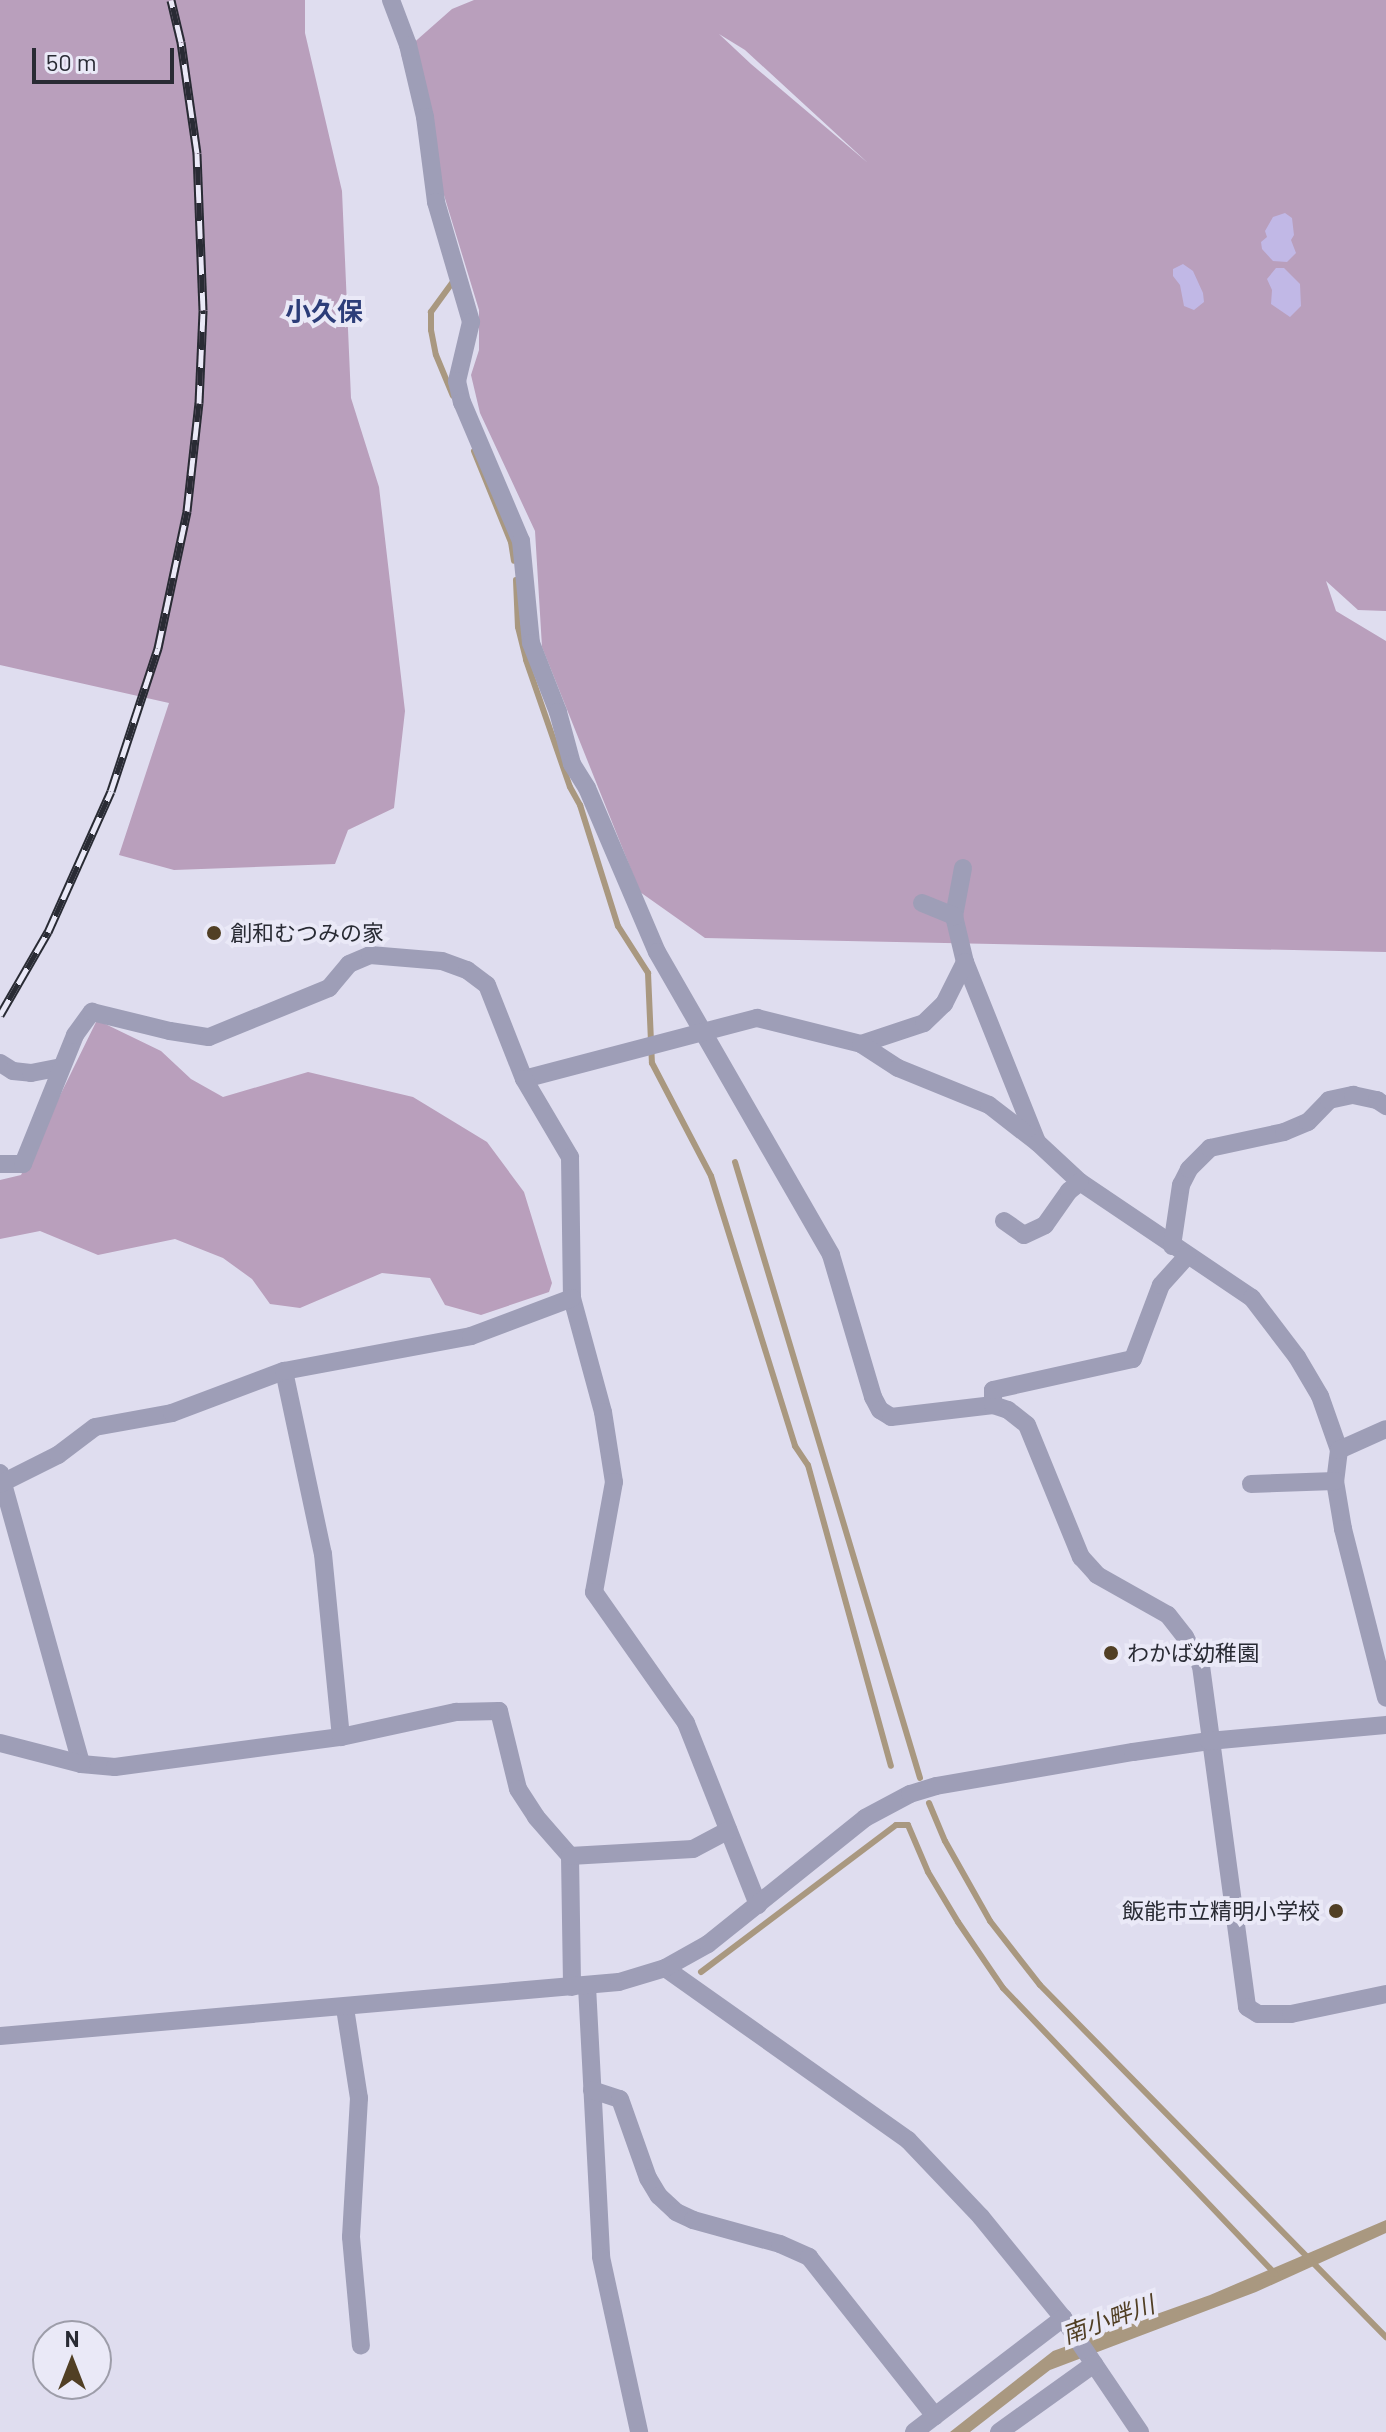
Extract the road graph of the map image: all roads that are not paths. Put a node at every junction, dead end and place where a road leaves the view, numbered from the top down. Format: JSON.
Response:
{"nodes":[{"id":1,"x":391,"y":0,"type":"edge"},
{"id":2,"x":963,"y":868,"type":"dead end"},
{"id":3,"x":922,"y":903,"type":"dead end"},
{"id":4,"x":954,"y":916,"type":"junction"},
{"id":5,"x":965,"y":962,"type":"junction"},
{"id":6,"x":700,"y":1033,"type":"junction"},
{"id":7,"x":861,"y":1044,"type":"junction"},
{"id":8,"x":0,"y":1063,"type":"edge"},
{"id":9,"x":61,"y":1067,"type":"junction"},
{"id":10,"x":524,"y":1079,"type":"junction"},
{"id":11,"x":1386,"y":1106,"type":"edge"},
{"id":12,"x":1038,"y":1143,"type":"junction"},
{"id":13,"x":0,"y":1164,"type":"edge"},
{"id":14,"x":1080,"y":1182,"type":"junction"},
{"id":15,"x":1004,"y":1221,"type":"dead end"},
{"id":16,"x":1179,"y":1251,"type":"junction"},
{"id":17,"x":572,"y":1298,"type":"junction"},
{"id":18,"x":284,"y":1371,"type":"junction"},
{"id":19,"x":993,"y":1405,"type":"junction"},
{"id":20,"x":1386,"y":1429,"type":"edge"},
{"id":21,"x":1339,"y":1450,"type":"junction"},
{"id":22,"x":1,"y":1479,"type":"edge"},
{"id":23,"x":1335,"y":1481,"type":"junction"},
{"id":24,"x":1251,"y":1484,"type":"dead end"},
{"id":25,"x":1386,"y":1698,"type":"edge"},
{"id":26,"x":1386,"y":1725,"type":"edge"},
{"id":27,"x":341,"y":1737,"type":"junction"},
{"id":28,"x":1209,"y":1741,"type":"junction"},
{"id":29,"x":0,"y":1743,"type":"edge"},
{"id":30,"x":81,"y":1764,"type":"junction"},
{"id":31,"x":728,"y":1830,"type":"junction"},
{"id":32,"x":570,"y":1856,"type":"junction"},
{"id":33,"x":758,"y":1905,"type":"junction"},
{"id":34,"x":665,"y":1968,"type":"junction"},
{"id":35,"x":580,"y":1987,"type":"junction"},
{"id":36,"x":1386,"y":1994,"type":"edge"},
{"id":37,"x":345,"y":2008,"type":"junction"},
{"id":38,"x":0,"y":2036,"type":"edge"},
{"id":39,"x":592,"y":2090,"type":"junction"},
{"id":40,"x":1067,"y":2324,"type":"junction"},
{"id":41,"x":361,"y":2346,"type":"dead end"},
{"id":42,"x":1093,"y":2361,"type":"junction"},
{"id":43,"x":935,"y":2416,"type":"junction"},
{"id":44,"x":639,"y":2432,"type":"edge"},
{"id":45,"x":914,"y":2432,"type":"edge"},
{"id":46,"x":999,"y":2432,"type":"edge"},
{"id":47,"x":1140,"y":2432,"type":"edge"}],
"edges":[{"from":1,"to":6,"type":"street"},
{"from":2,"to":4,"type":"street"},
{"from":3,"to":4,"type":"street"},
{"from":4,"to":5,"type":"street"},
{"from":5,"to":7,"type":"street"},
{"from":5,"to":12,"type":"street"},
{"from":6,"to":7,"type":"street"},
{"from":6,"to":10,"type":"street"},
{"from":6,"to":19,"type":"street"},
{"from":7,"to":12,"type":"street"},
{"from":8,"to":9,"type":"street"},
{"from":9,"to":10,"type":"street"},
{"from":9,"to":13,"type":"street"},
{"from":10,"to":17,"type":"street"},
{"from":11,"to":16,"type":"street"},
{"from":12,"to":14,"type":"street"},
{"from":14,"to":15,"type":"street"},
{"from":14,"to":16,"type":"street"},
{"from":16,"to":19,"type":"street"},
{"from":16,"to":21,"type":"street"},
{"from":17,"to":18,"type":"street"},
{"from":17,"to":31,"type":"street"},
{"from":18,"to":22,"type":"street"},
{"from":18,"to":27,"type":"street"},
{"from":19,"to":28,"type":"street"},
{"from":20,"to":21,"type":"street"},
{"from":21,"to":23,"type":"street"},
{"from":22,"to":30,"type":"street"},
{"from":23,"to":24,"type":"street"},
{"from":23,"to":25,"type":"street"},
{"from":26,"to":28,"type":"street"},
{"from":27,"to":30,"type":"street"},
{"from":27,"to":32,"type":"street"},
{"from":28,"to":33,"type":"street"},
{"from":28,"to":36,"type":"street"},
{"from":29,"to":30,"type":"street"},
{"from":31,"to":32,"type":"street"},
{"from":31,"to":33,"type":"street"},
{"from":32,"to":35,"type":"street"},
{"from":33,"to":34,"type":"street"},
{"from":34,"to":35,"type":"street"},
{"from":34,"to":40,"type":"street"},
{"from":35,"to":37,"type":"street"},
{"from":35,"to":39,"type":"street"},
{"from":37,"to":38,"type":"street"},
{"from":37,"to":41,"type":"street"},
{"from":39,"to":43,"type":"street"},
{"from":39,"to":44,"type":"street"},
{"from":40,"to":42,"type":"street"},
{"from":40,"to":43,"type":"street"},
{"from":42,"to":46,"type":"street"},
{"from":42,"to":47,"type":"street"},
{"from":43,"to":45,"type":"street"}]}
